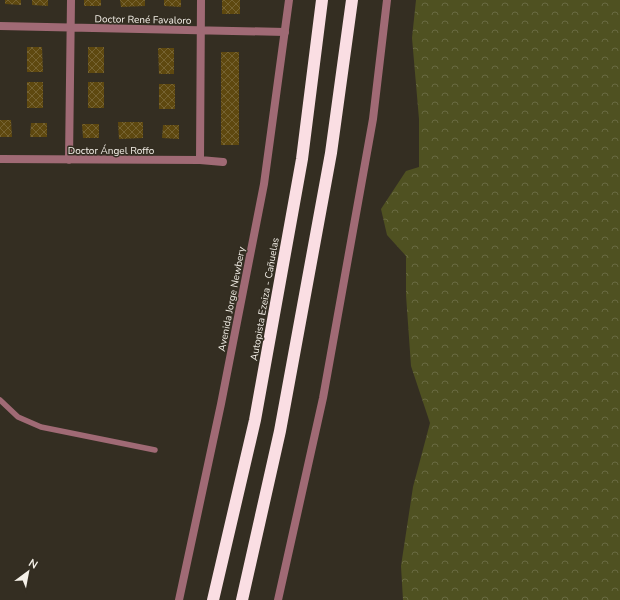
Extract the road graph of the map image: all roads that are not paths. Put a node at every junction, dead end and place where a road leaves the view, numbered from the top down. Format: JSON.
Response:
{"nodes":[{"id":1,"x":71,"y":0,"type":"edge"},
{"id":2,"x":201,"y":0,"type":"edge"},
{"id":3,"x":289,"y":0,"type":"edge"},
{"id":4,"x":322,"y":0,"type":"edge"},
{"id":5,"x":352,"y":0,"type":"edge"},
{"id":6,"x":387,"y":0,"type":"edge"},
{"id":7,"x":0,"y":26,"type":"edge"},
{"id":8,"x":70,"y":28,"type":"junction"},
{"id":9,"x":201,"y":30,"type":"junction"},
{"id":10,"x":285,"y":32,"type":"junction"},
{"id":11,"x":0,"y":159,"type":"edge"},
{"id":12,"x":69,"y":160,"type":"junction"},
{"id":13,"x":200,"y":160,"type":"junction"},
{"id":14,"x":222,"y":162,"type":"dead end"},
{"id":15,"x":0,"y":400,"type":"edge"},
{"id":16,"x":155,"y":450,"type":"dead end"},
{"id":17,"x":179,"y":600,"type":"edge"},
{"id":18,"x":213,"y":600,"type":"edge"},
{"id":19,"x":242,"y":600,"type":"edge"},
{"id":20,"x":278,"y":600,"type":"edge"}],
"edges":[{"from":1,"to":8,"type":"street"},
{"from":2,"to":9,"type":"street"},
{"from":3,"to":10,"type":"street","name":"Avenida Jorge Newbery"},
{"from":4,"to":18,"type":"highway","name":"Autopista Ezeiza - Cañuelas"},
{"from":5,"to":19,"type":"highway"},
{"from":6,"to":20,"type":"street"},
{"from":7,"to":8,"type":"street","name":"Doctor René Favaloro"},
{"from":8,"to":9,"type":"street","name":"Doctor René Favaloro"},
{"from":8,"to":12,"type":"street"},
{"from":9,"to":10,"type":"street","name":"Doctor René Favaloro"},
{"from":9,"to":13,"type":"street"},
{"from":10,"to":17,"type":"street","name":"Avenida Jorge Newbery"},
{"from":11,"to":12,"type":"street","name":"Doctor Ángel Roffo"},
{"from":12,"to":13,"type":"street","name":"Doctor Ángel Roffo"},
{"from":13,"to":14,"type":"street","name":"Doctor Ángel Roffo"},
{"from":15,"to":16,"type":"lane"}]}
